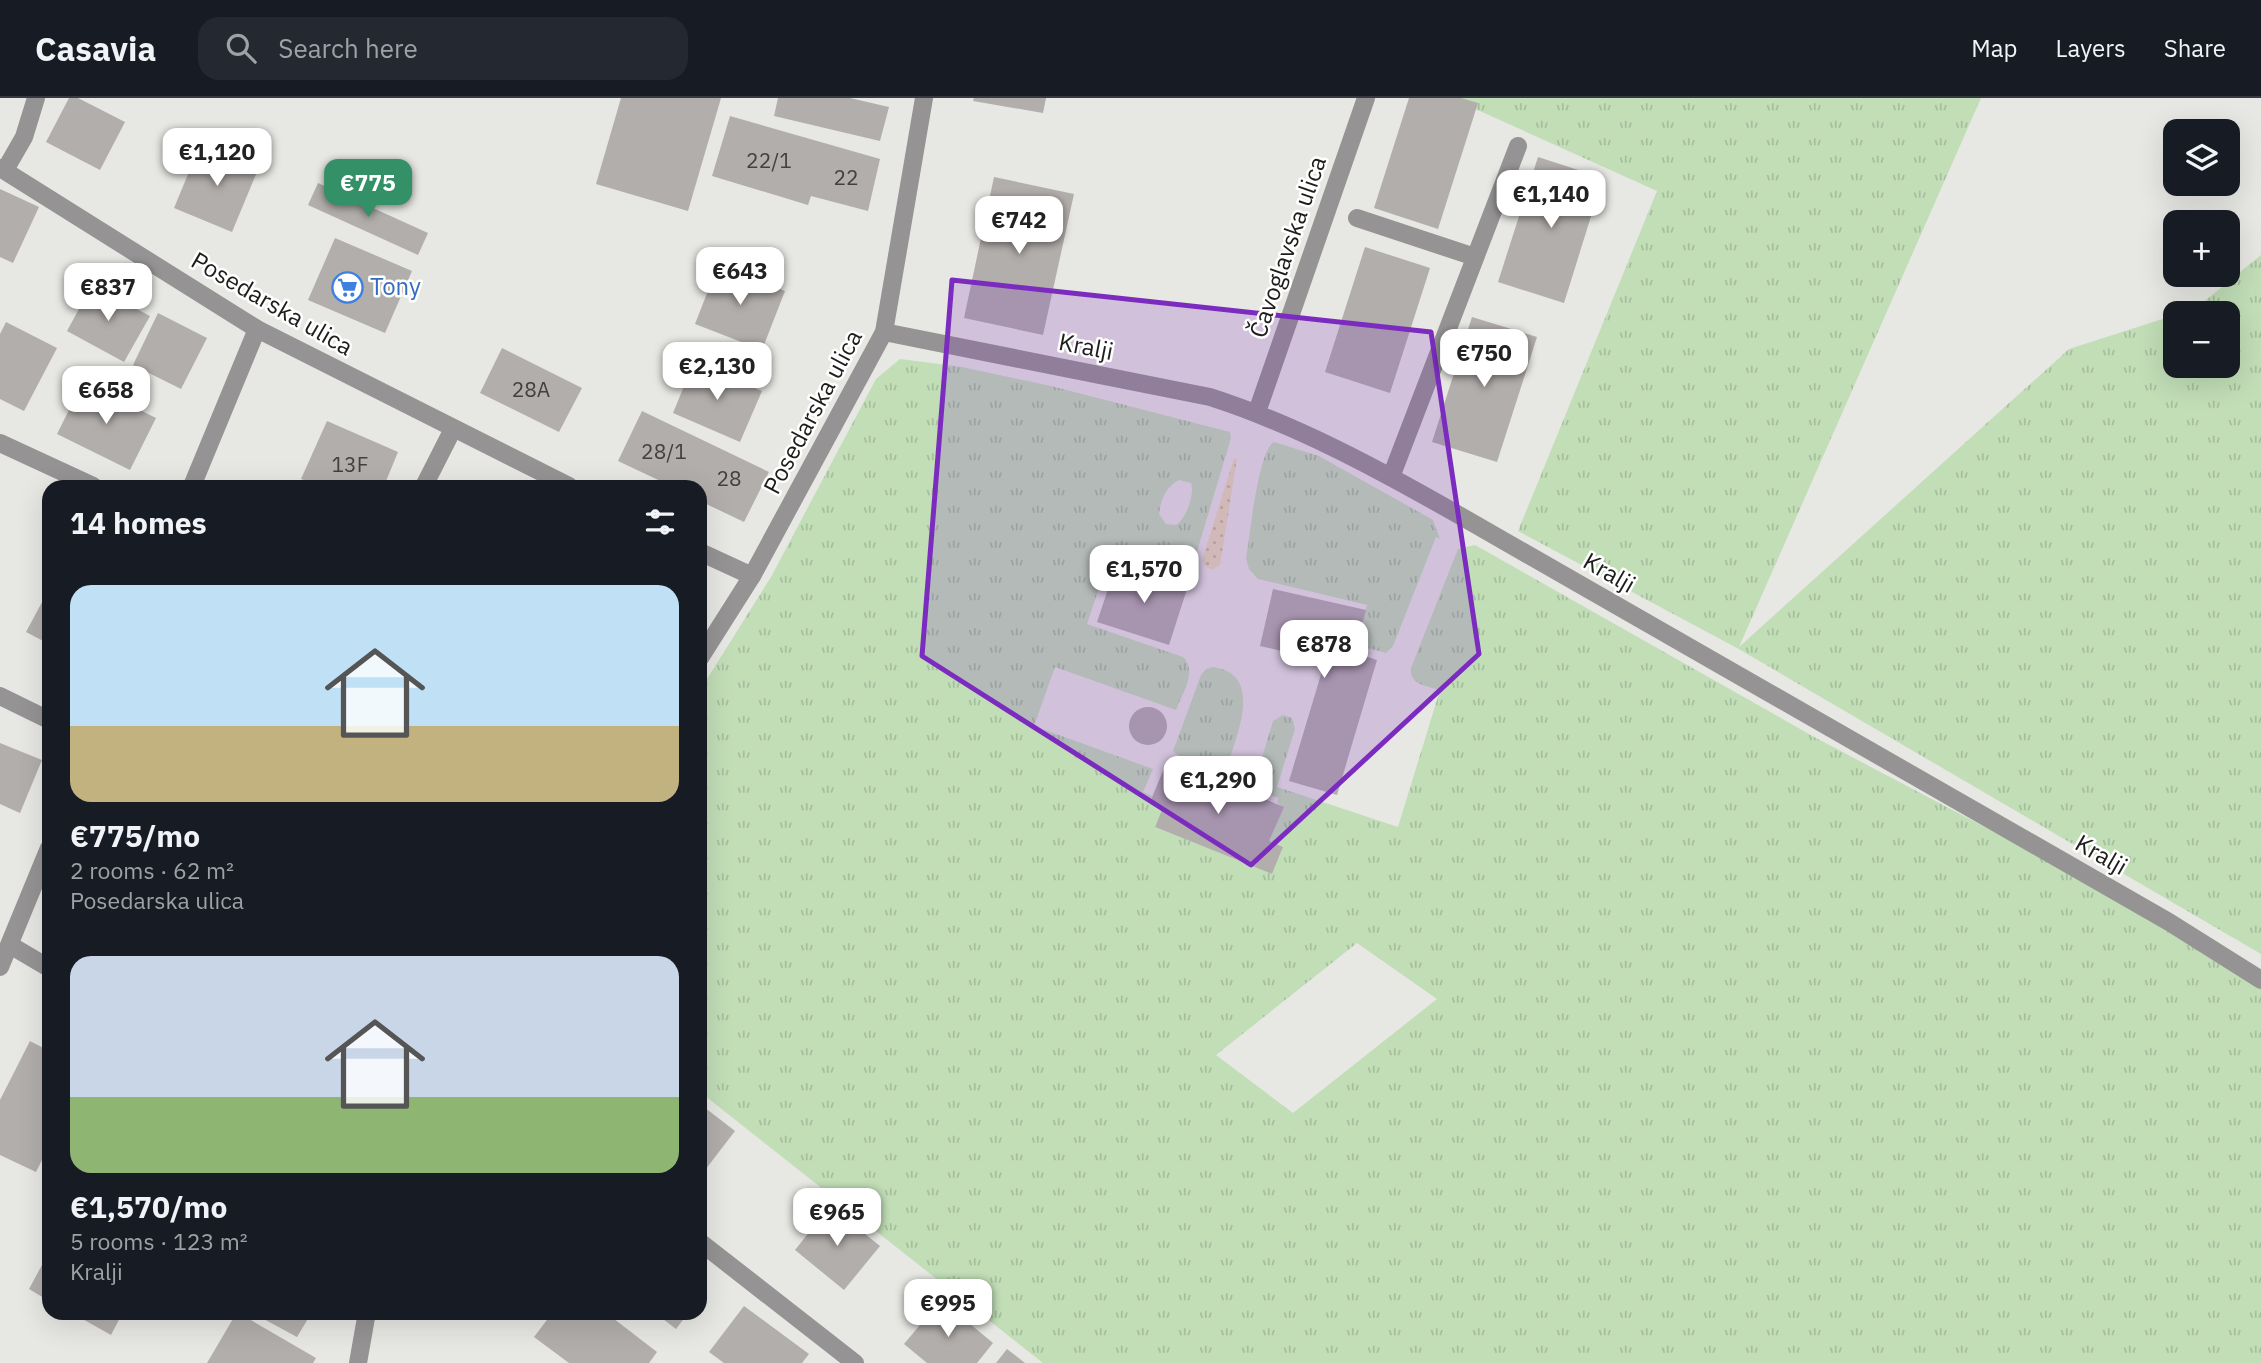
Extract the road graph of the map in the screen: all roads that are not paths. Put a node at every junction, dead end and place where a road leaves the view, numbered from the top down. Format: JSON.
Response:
{"nodes":[{"id":1,"x":36,"y":98,"type":"edge"},
{"id":2,"x":924,"y":98,"type":"edge"},
{"id":3,"x":1366,"y":98,"type":"edge"},
{"id":4,"x":1518,"y":146,"type":"dead end"},
{"id":5,"x":3,"y":169,"type":"edge"},
{"id":6,"x":1357,"y":218,"type":"dead end"},
{"id":7,"x":1475,"y":257,"type":"junction"},
{"id":8,"x":257,"y":329,"type":"junction"},
{"id":9,"x":884,"y":332,"type":"junction"},
{"id":10,"x":1257,"y":412,"type":"junction"},
{"id":11,"x":453,"y":429,"type":"junction"},
{"id":12,"x":0,"y":443,"type":"edge"},
{"id":13,"x":1391,"y":477,"type":"junction"},
{"id":14,"x":80,"y":480,"type":"edge"},
{"id":15,"x":194,"y":480,"type":"edge"},
{"id":16,"x":427,"y":480,"type":"edge"},
{"id":17,"x":557,"y":480,"type":"edge"},
{"id":18,"x":707,"y":555,"type":"edge"},
{"id":19,"x":752,"y":576,"type":"junction"},
{"id":20,"x":707,"y":646,"type":"edge"},
{"id":21,"x":0,"y":696,"type":"edge"},
{"id":22,"x":42,"y":717,"type":"edge"},
{"id":23,"x":42,"y":865,"type":"edge"},
{"id":24,"x":10,"y":945,"type":"junction"},
{"id":25,"x":42,"y":964,"type":"edge"},
{"id":26,"x":0,"y":967,"type":"edge"},
{"id":27,"x":2261,"y":980,"type":"edge"},
{"id":28,"x":707,"y":1247,"type":"edge"},
{"id":29,"x":366,"y":1320,"type":"edge"},
{"id":30,"x":358,"y":1363,"type":"edge"},
{"id":31,"x":855,"y":1363,"type":"edge"}],
"edges":[{"from":1,"to":5,"type":"street"},
{"from":2,"to":9,"type":"street","name":"Posedarska ulica"},
{"from":3,"to":10,"type":"street","name":"Čavoglavska ulica"},
{"from":4,"to":7,"type":"street"},
{"from":5,"to":8,"type":"street","name":"Posedarska ulica"},
{"from":6,"to":7,"type":"street"},
{"from":7,"to":13,"type":"street"},
{"from":8,"to":11,"type":"street","name":"Posedarska ulica"},
{"from":8,"to":15,"type":"street"},
{"from":9,"to":10,"type":"street","name":"Kralji"},
{"from":9,"to":19,"type":"street","name":"Posedarska ulica"},
{"from":10,"to":13,"type":"street","name":"Kralji"},
{"from":11,"to":16,"type":"street"},
{"from":11,"to":17,"type":"street","name":"Posedarska ulica"},
{"from":12,"to":14,"type":"street"},
{"from":13,"to":27,"type":"street","name":"Kralji"},
{"from":18,"to":19,"type":"street"},
{"from":19,"to":20,"type":"street","name":"Posedarska ulica"},
{"from":21,"to":22,"type":"street"},
{"from":23,"to":24,"type":"street"},
{"from":24,"to":25,"type":"street"},
{"from":24,"to":26,"type":"street"},
{"from":28,"to":31,"type":"street"},
{"from":29,"to":30,"type":"street"}]}
